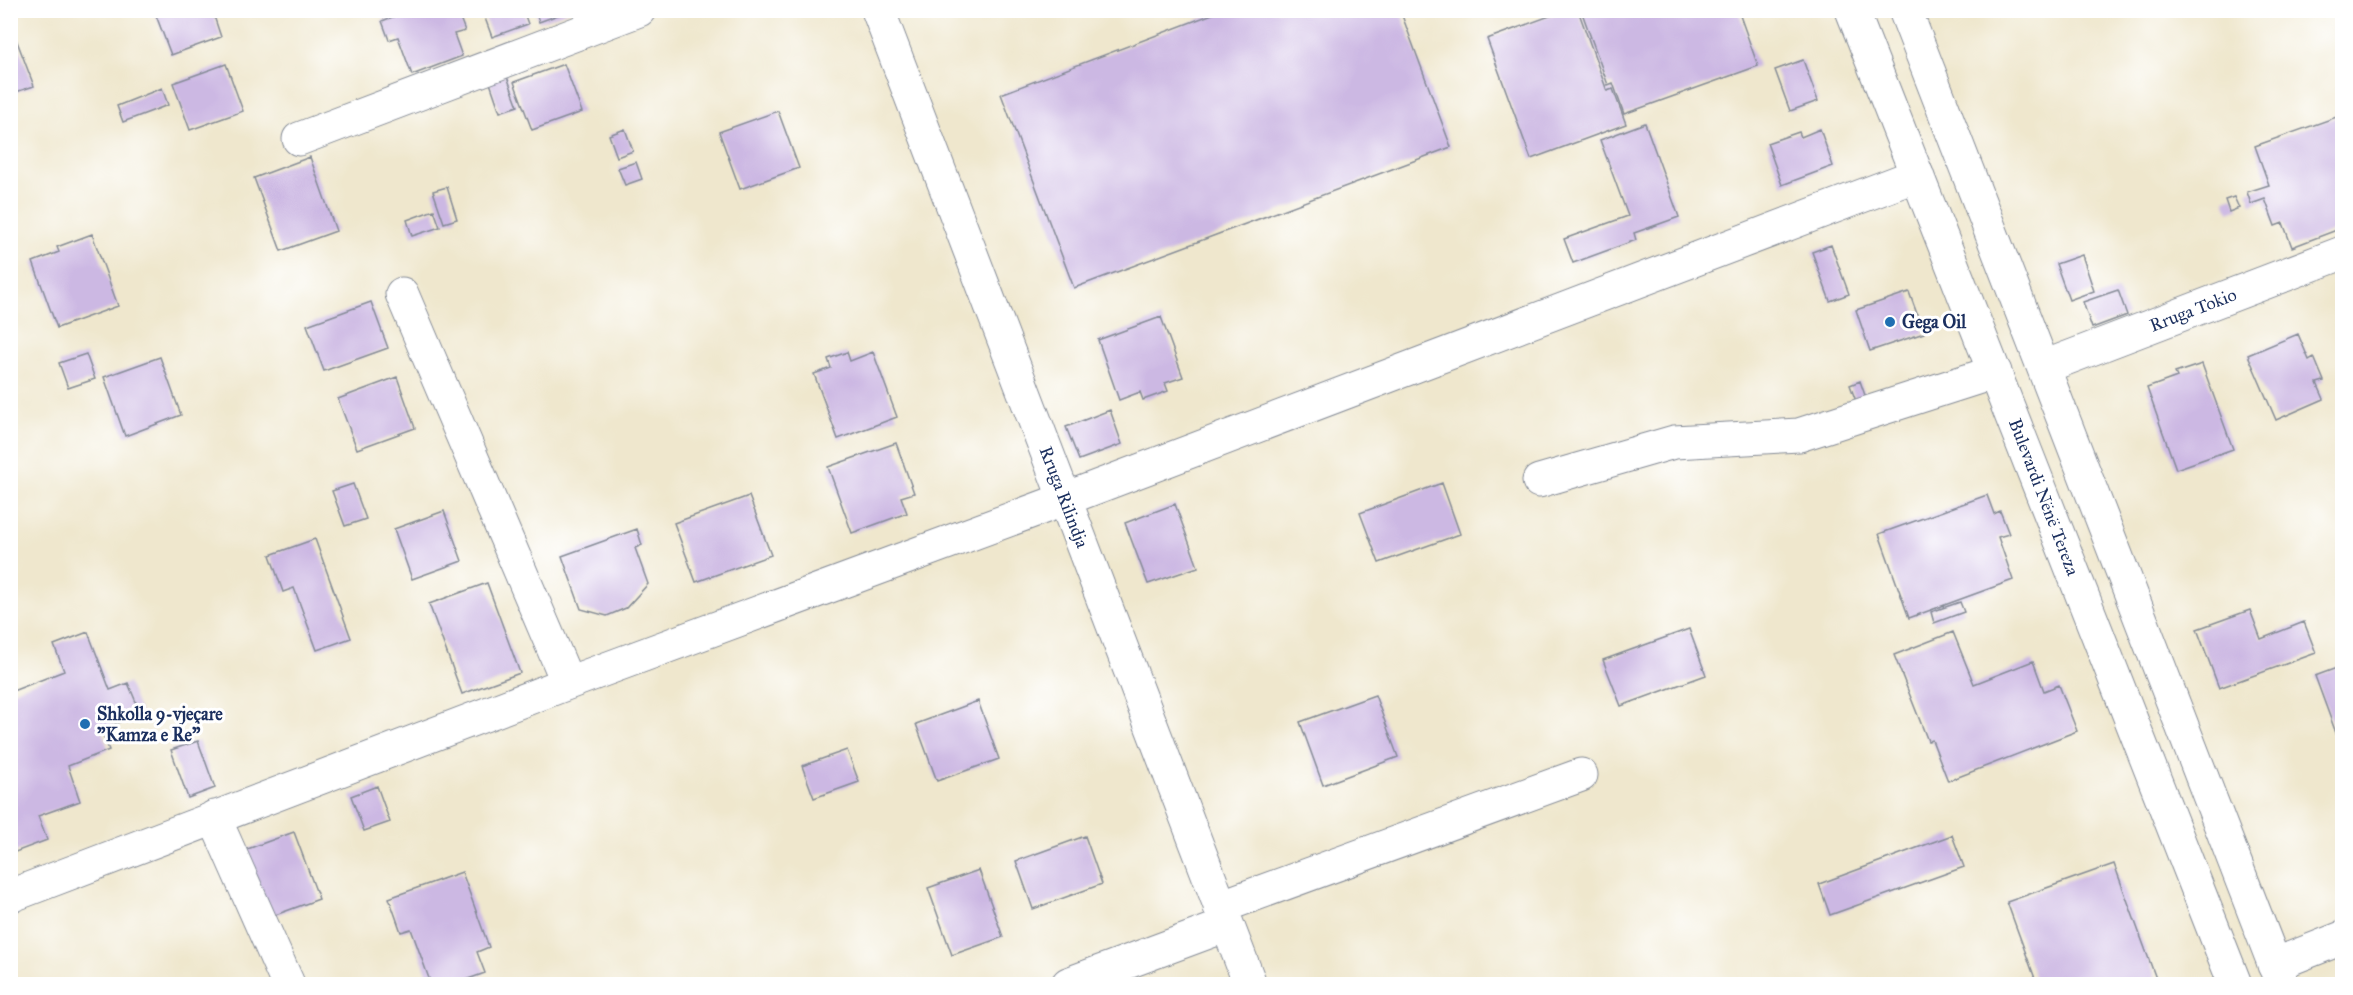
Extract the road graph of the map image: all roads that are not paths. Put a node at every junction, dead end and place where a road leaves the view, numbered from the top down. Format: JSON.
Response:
{"nodes":[{"id":1,"x":639,"y":10,"type":"edge"},
{"id":2,"x":878,"y":10,"type":"edge"},
{"id":3,"x":1852,"y":10,"type":"edge"},
{"id":4,"x":1905,"y":10,"type":"edge"},
{"id":5,"x":299,"y":139,"type":"dead end"},
{"id":6,"x":1917,"y":175,"type":"junction"},
{"id":7,"x":2343,"y":253,"type":"edge"},
{"id":8,"x":402,"y":294,"type":"dead end"},
{"id":9,"x":2044,"y":367,"type":"junction"},
{"id":10,"x":1995,"y":372,"type":"junction"},
{"id":11,"x":1539,"y":481,"type":"dead end"},
{"id":12,"x":1065,"y":499,"type":"junction"},
{"id":13,"x":568,"y":683,"type":"junction"},
{"id":14,"x":1581,"y":775,"type":"dead end"},
{"id":15,"x":214,"y":818,"type":"junction"},
{"id":16,"x":10,"y":896,"type":"edge"},
{"id":17,"x":1224,"y":916,"type":"junction"},
{"id":18,"x":2343,"y":938,"type":"edge"},
{"id":19,"x":2278,"y":975,"type":"edge"},
{"id":20,"x":288,"y":984,"type":"edge"},
{"id":21,"x":1068,"y":984,"type":"edge"},
{"id":22,"x":1250,"y":984,"type":"edge"},
{"id":23,"x":2235,"y":984,"type":"edge"}],
"edges":[{"from":1,"to":5,"type":"street"},
{"from":2,"to":12,"type":"street","name":"Rruga Rilindja"},
{"from":3,"to":6,"type":"street","name":"Bulevardi Nënë Tereza"},
{"from":4,"to":9,"type":"street"},
{"from":6,"to":10,"type":"street","name":"Bulevardi Nënë Tereza"},
{"from":6,"to":12,"type":"street"},
{"from":7,"to":9,"type":"street","name":"Rruga Tokio"},
{"from":8,"to":13,"type":"street"},
{"from":9,"to":19,"type":"street"},
{"from":10,"to":11,"type":"street"},
{"from":10,"to":23,"type":"street","name":"Bulevardi Nënë Tereza"},
{"from":12,"to":13,"type":"street"},
{"from":12,"to":17,"type":"street","name":"Rruga Rilindja"},
{"from":13,"to":15,"type":"street"},
{"from":14,"to":17,"type":"street"},
{"from":15,"to":16,"type":"street"},
{"from":15,"to":20,"type":"street"},
{"from":17,"to":21,"type":"street"},
{"from":17,"to":22,"type":"street","name":"Rruga Rilindja"},
{"from":18,"to":19,"type":"street"}]}
